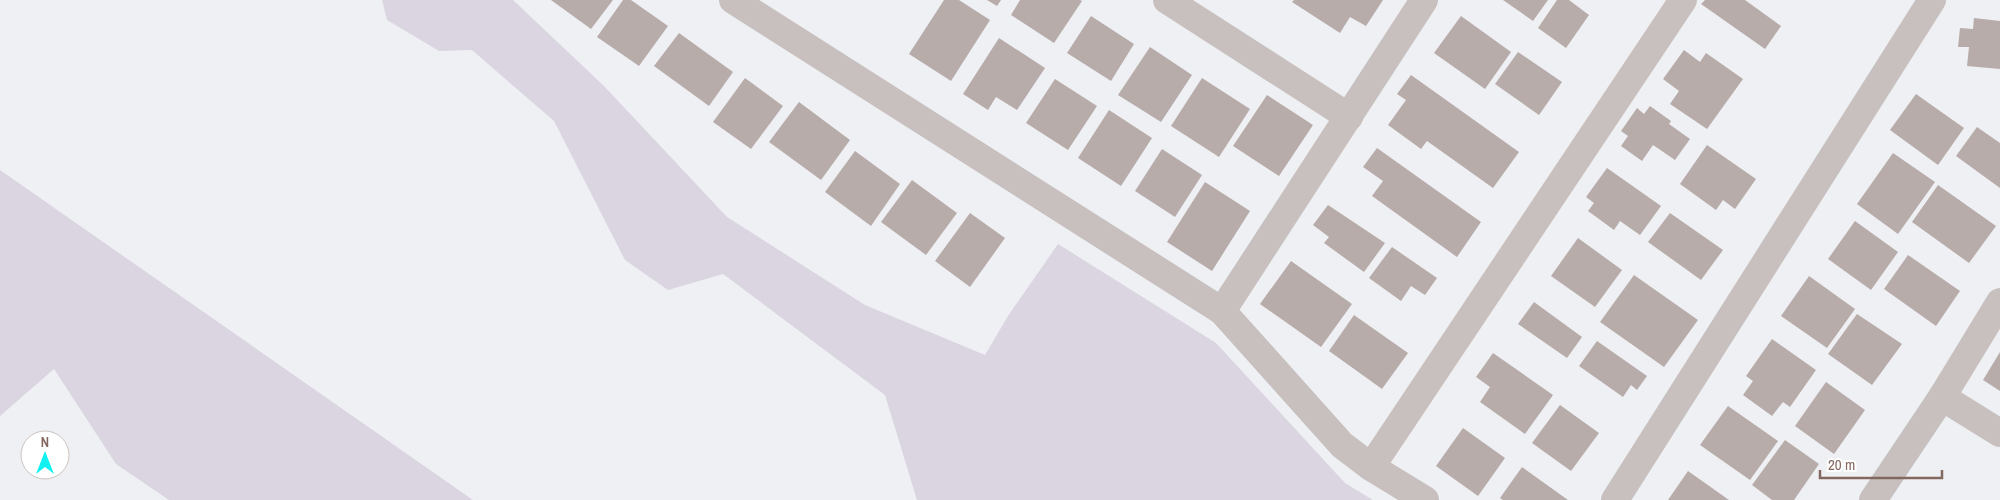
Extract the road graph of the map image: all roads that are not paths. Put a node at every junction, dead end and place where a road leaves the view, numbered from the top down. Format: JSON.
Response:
{"nodes":[{"id":1,"x":733,"y":0,"type":"edge"},
{"id":2,"x":1167,"y":0,"type":"edge"},
{"id":3,"x":1424,"y":0,"type":"edge"},
{"id":4,"x":1683,"y":0,"type":"edge"},
{"id":5,"x":1932,"y":0,"type":"edge"},
{"id":6,"x":1349,"y":116,"type":"junction"},
{"id":7,"x":2000,"y":302,"type":"edge"},
{"id":8,"x":1222,"y":312,"type":"junction"},
{"id":9,"x":1942,"y":397,"type":"junction"},
{"id":10,"x":2000,"y":433,"type":"edge"},
{"id":11,"x":1371,"y":467,"type":"junction"},
{"id":12,"x":1425,"y":500,"type":"edge"},
{"id":13,"x":1615,"y":500,"type":"edge"},
{"id":14,"x":1873,"y":500,"type":"edge"}],
"edges":[{"from":1,"to":8,"type":"street"},
{"from":2,"to":6,"type":"street"},
{"from":3,"to":6,"type":"street"},
{"from":4,"to":11,"type":"street"},
{"from":5,"to":13,"type":"street"},
{"from":6,"to":8,"type":"street"},
{"from":7,"to":9,"type":"street"},
{"from":8,"to":11,"type":"street"},
{"from":9,"to":10,"type":"street"},
{"from":9,"to":14,"type":"street"},
{"from":11,"to":12,"type":"street"}]}
